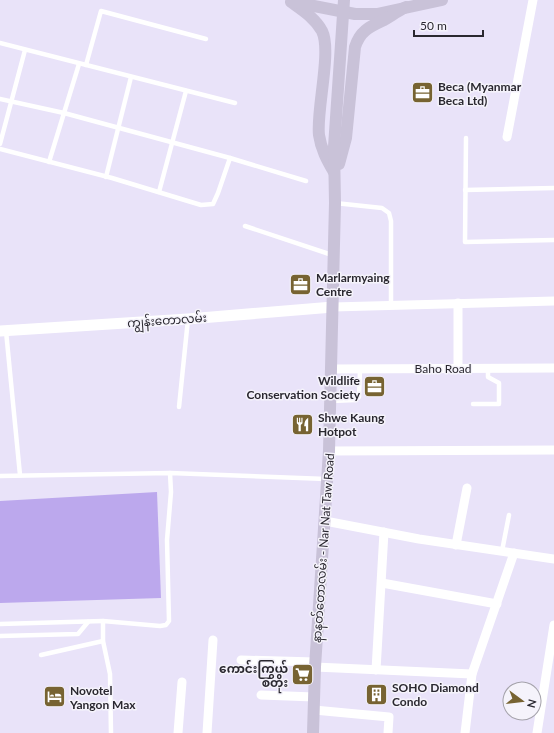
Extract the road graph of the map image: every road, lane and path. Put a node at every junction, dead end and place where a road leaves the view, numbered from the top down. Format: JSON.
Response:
{"nodes":[{"id":1,"x":344,"y":0,"type":"edge"},
{"id":2,"x":442,"y":0,"type":"edge"},
{"id":3,"x":533,"y":0,"type":"edge"},
{"id":4,"x":288,"y":1,"type":"edge"},
{"id":5,"x":406,"y":7,"type":"junction"},
{"id":6,"x":206,"y":39,"type":"dead end"},
{"id":7,"x":0,"y":43,"type":"edge"},
{"id":8,"x":25,"y":50,"type":"junction"},
{"id":9,"x":79,"y":64,"type":"junction"},
{"id":10,"x":86,"y":65,"type":"junction"},
{"id":11,"x":131,"y":77,"type":"junction"},
{"id":12,"x":186,"y":91,"type":"junction"},
{"id":13,"x":0,"y":99,"type":"edge"},
{"id":14,"x":11,"y":101,"type":"junction"},
{"id":15,"x":235,"y":103,"type":"dead end"},
{"id":16,"x":64,"y":113,"type":"junction"},
{"id":17,"x":118,"y":128,"type":"junction"},
{"id":18,"x":507,"y":137,"type":"dead end"},
{"id":19,"x":466,"y":138,"type":"dead end"},
{"id":20,"x":173,"y":142,"type":"junction"},
{"id":21,"x":0,"y":144,"type":"edge"},
{"id":22,"x":0,"y":149,"type":"edge"},
{"id":23,"x":230,"y":158,"type":"junction"},
{"id":24,"x":49,"y":162,"type":"junction"},
{"id":25,"x":336,"y":175,"type":"junction"},
{"id":26,"x":106,"y":177,"type":"junction"},
{"id":27,"x":306,"y":181,"type":"dead end"},
{"id":28,"x":554,"y":188,"type":"edge"},
{"id":29,"x":465,"y":190,"type":"junction"},
{"id":30,"x":159,"y":192,"type":"junction"},
{"id":31,"x":335,"y":203,"type":"junction"},
{"id":32,"x":244,"y":226,"type":"dead end"},
{"id":33,"x":554,"y":240,"type":"edge"},
{"id":34,"x":334,"y":256,"type":"junction"},
{"id":35,"x":554,"y":301,"type":"edge"},
{"id":36,"x":458,"y":302,"type":"junction"},
{"id":37,"x":391,"y":304,"type":"junction"},
{"id":38,"x":333,"y":307,"type":"junction"},
{"id":39,"x":188,"y":319,"type":"junction"},
{"id":40,"x":3,"y":331,"type":"edge"},
{"id":41,"x":458,"y":368,"type":"junction"},
{"id":42,"x":488,"y":368,"type":"junction"},
{"id":43,"x":554,"y":368,"type":"edge"},
{"id":44,"x":332,"y":369,"type":"junction"},
{"id":45,"x":360,"y":369,"type":"junction"},
{"id":46,"x":331,"y":401,"type":"junction"},
{"id":47,"x":473,"y":404,"type":"dead end"},
{"id":48,"x":179,"y":407,"type":"dead end"},
{"id":49,"x":554,"y":450,"type":"edge"},
{"id":50,"x":329,"y":451,"type":"junction"},
{"id":51,"x":170,"y":473,"type":"junction"},
{"id":52,"x":20,"y":475,"type":"junction"},
{"id":53,"x":0,"y":476,"type":"edge"},
{"id":54,"x":328,"y":479,"type":"junction"},
{"id":55,"x":468,"y":488,"type":"dead end"},
{"id":56,"x":509,"y":515,"type":"dead end"},
{"id":57,"x":325,"y":521,"type":"junction"},
{"id":58,"x":384,"y":532,"type":"junction"},
{"id":59,"x":456,"y":544,"type":"junction"},
{"id":60,"x":502,"y":551,"type":"junction"},
{"id":61,"x":514,"y":553,"type":"junction"},
{"id":62,"x":554,"y":559,"type":"edge"},
{"id":63,"x":382,"y":583,"type":"junction"},
{"id":64,"x":497,"y":604,"type":"junction"},
{"id":65,"x":103,"y":621,"type":"junction"},
{"id":66,"x":88,"y":622,"type":"junction"},
{"id":67,"x":0,"y":624,"type":"edge"},
{"id":68,"x":554,"y":626,"type":"edge"},
{"id":69,"x":0,"y":636,"type":"edge"},
{"id":70,"x":213,"y":640,"type":"dead end"},
{"id":71,"x":103,"y":641,"type":"junction"},
{"id":72,"x":40,"y":655,"type":"dead end"},
{"id":73,"x":241,"y":660,"type":"dead end"},
{"id":74,"x":315,"y":664,"type":"junction"},
{"id":75,"x":376,"y":670,"type":"junction"},
{"id":76,"x":472,"y":674,"type":"junction"},
{"id":77,"x":182,"y":682,"type":"dead end"},
{"id":78,"x":262,"y":695,"type":"dead end"},
{"id":79,"x":314,"y":697,"type":"junction"},
{"id":80,"x":314,"y":710,"type":"junction"},
{"id":81,"x":111,"y":733,"type":"edge"},
{"id":82,"x":178,"y":733,"type":"edge"},
{"id":83,"x":207,"y":733,"type":"edge"},
{"id":84,"x":313,"y":733,"type":"edge"},
{"id":85,"x":388,"y":733,"type":"edge"},
{"id":86,"x":465,"y":733,"type":"edge"},
{"id":87,"x":537,"y":733,"type":"edge"}],
"edges":[{"from":1,"to":25,"type":"main road","name":"နာနတ်တောလမ်း - Nar Nat Taw Road"},
{"from":2,"to":5,"type":"main road"},
{"from":3,"to":18,"type":"street"},
{"from":4,"to":5,"type":"main road"},
{"from":4,"to":25,"type":"main road"},
{"from":5,"to":25,"type":"main road"},
{"from":6,"to":10,"type":"lane"},
{"from":7,"to":8,"type":"lane"},
{"from":8,"to":9,"type":"lane"},
{"from":8,"to":14,"type":"lane"},
{"from":9,"to":10,"type":"lane"},
{"from":9,"to":16,"type":"lane"},
{"from":10,"to":11,"type":"lane"},
{"from":11,"to":12,"type":"lane"},
{"from":11,"to":17,"type":"lane"},
{"from":12,"to":15,"type":"lane"},
{"from":12,"to":20,"type":"lane"},
{"from":13,"to":14,"type":"lane"},
{"from":14,"to":16,"type":"lane"},
{"from":14,"to":21,"type":"lane"},
{"from":16,"to":17,"type":"lane"},
{"from":16,"to":24,"type":"lane"},
{"from":17,"to":20,"type":"lane"},
{"from":17,"to":26,"type":"lane"},
{"from":19,"to":29,"type":"lane"},
{"from":20,"to":23,"type":"lane"},
{"from":20,"to":30,"type":"lane"},
{"from":22,"to":24,"type":"lane"},
{"from":23,"to":27,"type":"lane"},
{"from":23,"to":30,"type":"lane"},
{"from":24,"to":26,"type":"lane"},
{"from":25,"to":31,"type":"main road","name":"နာနတ်တောလမ်း - Nar Nat Taw Road"},
{"from":26,"to":30,"type":"lane"},
{"from":28,"to":29,"type":"lane"},
{"from":29,"to":33,"type":"lane"},
{"from":31,"to":34,"type":"main road","name":"နာနတ်တောလမ်း - Nar Nat Taw Road"},
{"from":31,"to":37,"type":"lane"},
{"from":32,"to":34,"type":"lane"},
{"from":34,"to":38,"type":"main road","name":"နာနတ်တောလမ်း - Nar Nat Taw Road"},
{"from":35,"to":36,"type":"street"},
{"from":36,"to":37,"type":"street"},
{"from":36,"to":41,"type":"street"},
{"from":37,"to":38,"type":"street"},
{"from":38,"to":39,"type":"street","name":"ကျွန်းတောလမ်း"},
{"from":38,"to":44,"type":"main road","name":"နာနတ်တောလမ်း - Nar Nat Taw Road"},
{"from":39,"to":40,"type":"street","name":"ကျွန်းတောလမ်း"},
{"from":39,"to":48,"type":"lane"},
{"from":40,"to":52,"type":"lane"},
{"from":41,"to":42,"type":"street","name":"Baho Road"},
{"from":41,"to":45,"type":"street","name":"Baho Road"},
{"from":42,"to":43,"type":"street","name":"Baho Road"},
{"from":42,"to":47,"type":"lane"},
{"from":44,"to":45,"type":"street","name":"Baho Road"},
{"from":44,"to":46,"type":"main road","name":"နာနတ်တောလမ်း - Nar Nat Taw Road"},
{"from":45,"to":46,"type":"lane"},
{"from":46,"to":50,"type":"main road","name":"နာနတ်တောလမ်း - Nar Nat Taw Road"},
{"from":49,"to":50,"type":"street"},
{"from":50,"to":54,"type":"main road","name":"နာနတ်တောလမ်း - Nar Nat Taw Road"},
{"from":51,"to":52,"type":"lane"},
{"from":51,"to":54,"type":"lane"},
{"from":51,"to":65,"type":"lane"},
{"from":52,"to":53,"type":"lane"},
{"from":54,"to":57,"type":"main road","name":"နာနတ်တောလမ်း - Nar Nat Taw Road"},
{"from":55,"to":59,"type":"street"},
{"from":56,"to":60,"type":"lane"},
{"from":57,"to":58,"type":"street"},
{"from":57,"to":74,"type":"main road","name":"နာနတ်တောလမ်း - Nar Nat Taw Road"},
{"from":58,"to":59,"type":"street"},
{"from":58,"to":63,"type":"street"},
{"from":59,"to":60,"type":"street"},
{"from":60,"to":61,"type":"street"},
{"from":61,"to":62,"type":"street"},
{"from":61,"to":64,"type":"street"},
{"from":63,"to":64,"type":"street"},
{"from":63,"to":75,"type":"street"},
{"from":64,"to":76,"type":"street"},
{"from":65,"to":66,"type":"lane"},
{"from":65,"to":71,"type":"lane"},
{"from":66,"to":67,"type":"lane"},
{"from":66,"to":69,"type":"lane"},
{"from":68,"to":87,"type":"street"},
{"from":70,"to":83,"type":"street"},
{"from":71,"to":72,"type":"lane"},
{"from":71,"to":81,"type":"lane"},
{"from":73,"to":74,"type":"street"},
{"from":74,"to":75,"type":"street"},
{"from":74,"to":79,"type":"main road","name":"နာနတ်တောလမ်း - Nar Nat Taw Road"},
{"from":75,"to":76,"type":"street"},
{"from":76,"to":86,"type":"street"},
{"from":77,"to":82,"type":"street"},
{"from":78,"to":79,"type":"street"},
{"from":79,"to":80,"type":"main road","name":"နာနတ်တောလမ်း - Nar Nat Taw Road"},
{"from":80,"to":84,"type":"main road","name":"နာနတ်တောလမ်း - Nar Nat Taw Road"},
{"from":80,"to":85,"type":"street"}]}
